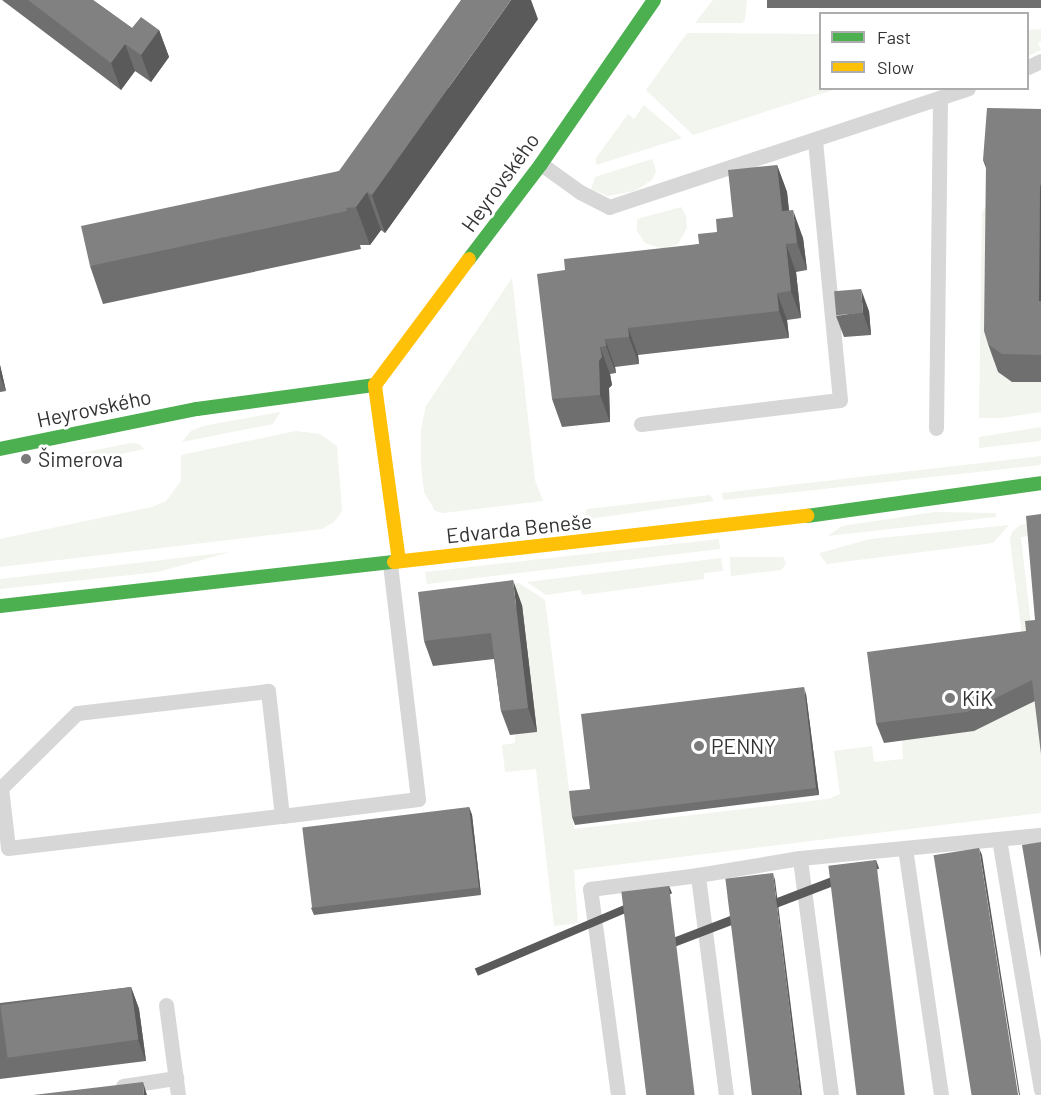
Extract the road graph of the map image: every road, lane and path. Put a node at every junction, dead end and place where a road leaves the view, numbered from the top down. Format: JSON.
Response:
{"nodes":[{"id":1,"x":654,"y":0,"type":"edge"},
{"id":2,"x":962,"y":90,"type":"edge"},
{"id":3,"x":940,"y":98,"type":"junction"},
{"id":4,"x":814,"y":140,"type":"junction"},
{"id":5,"x":541,"y":164,"type":"junction"},
{"id":6,"x":375,"y":385,"type":"junction"},
{"id":7,"x":641,"y":424,"type":"dead end"},
{"id":8,"x":936,"y":428,"type":"dead end"},
{"id":9,"x":0,"y":449,"type":"edge"},
{"id":10,"x":1041,"y":483,"type":"edge"},
{"id":11,"x":395,"y":562,"type":"junction"},
{"id":12,"x":0,"y":606,"type":"edge"},
{"id":13,"x":282,"y":816,"type":"junction"},
{"id":14,"x":1041,"y":835,"type":"edge"},
{"id":15,"x":999,"y":839,"type":"junction"},
{"id":16,"x":905,"y":848,"type":"junction"},
{"id":17,"x":800,"y":858,"type":"junction"},
{"id":18,"x":698,"y":875,"type":"junction"},
{"id":19,"x":166,"y":1005,"type":"dead end"},
{"id":20,"x":176,"y":1078,"type":"junction"},
{"id":21,"x":105,"y":1088,"type":"edge"},
{"id":22,"x":1041,"y":1089,"type":"edge"},
{"id":23,"x":178,"y":1095,"type":"edge"},
{"id":24,"x":618,"y":1095,"type":"edge"},
{"id":25,"x":726,"y":1095,"type":"edge"},
{"id":26,"x":831,"y":1095,"type":"edge"},
{"id":27,"x":941,"y":1095,"type":"edge"}],
"edges":[{"from":1,"to":5,"type":"street","name":"Heyrovského"},
{"from":2,"to":3,"type":"lane"},
{"from":3,"to":4,"type":"lane"},
{"from":3,"to":8,"type":"lane"},
{"from":4,"to":5,"type":"lane"},
{"from":4,"to":7,"type":"lane"},
{"from":5,"to":6,"type":"street","name":"Heyrovského"},
{"from":6,"to":9,"type":"street","name":"Heyrovského"},
{"from":6,"to":11,"type":"street"},
{"from":10,"to":11,"type":"street","name":"Edvarda Beneše"},
{"from":11,"to":12,"type":"street","name":"Edvarda Beneše"},
{"from":11,"to":13,"type":"lane"},
{"from":13,"to":13,"type":"lane"},
{"from":14,"to":15,"type":"lane"},
{"from":15,"to":16,"type":"lane"},
{"from":15,"to":22,"type":"lane"},
{"from":16,"to":17,"type":"lane"},
{"from":16,"to":27,"type":"lane"},
{"from":17,"to":18,"type":"lane"},
{"from":17,"to":26,"type":"lane"},
{"from":18,"to":24,"type":"lane"},
{"from":18,"to":25,"type":"lane"},
{"from":19,"to":20,"type":"lane"},
{"from":20,"to":21,"type":"lane"},
{"from":20,"to":23,"type":"lane"}]}
